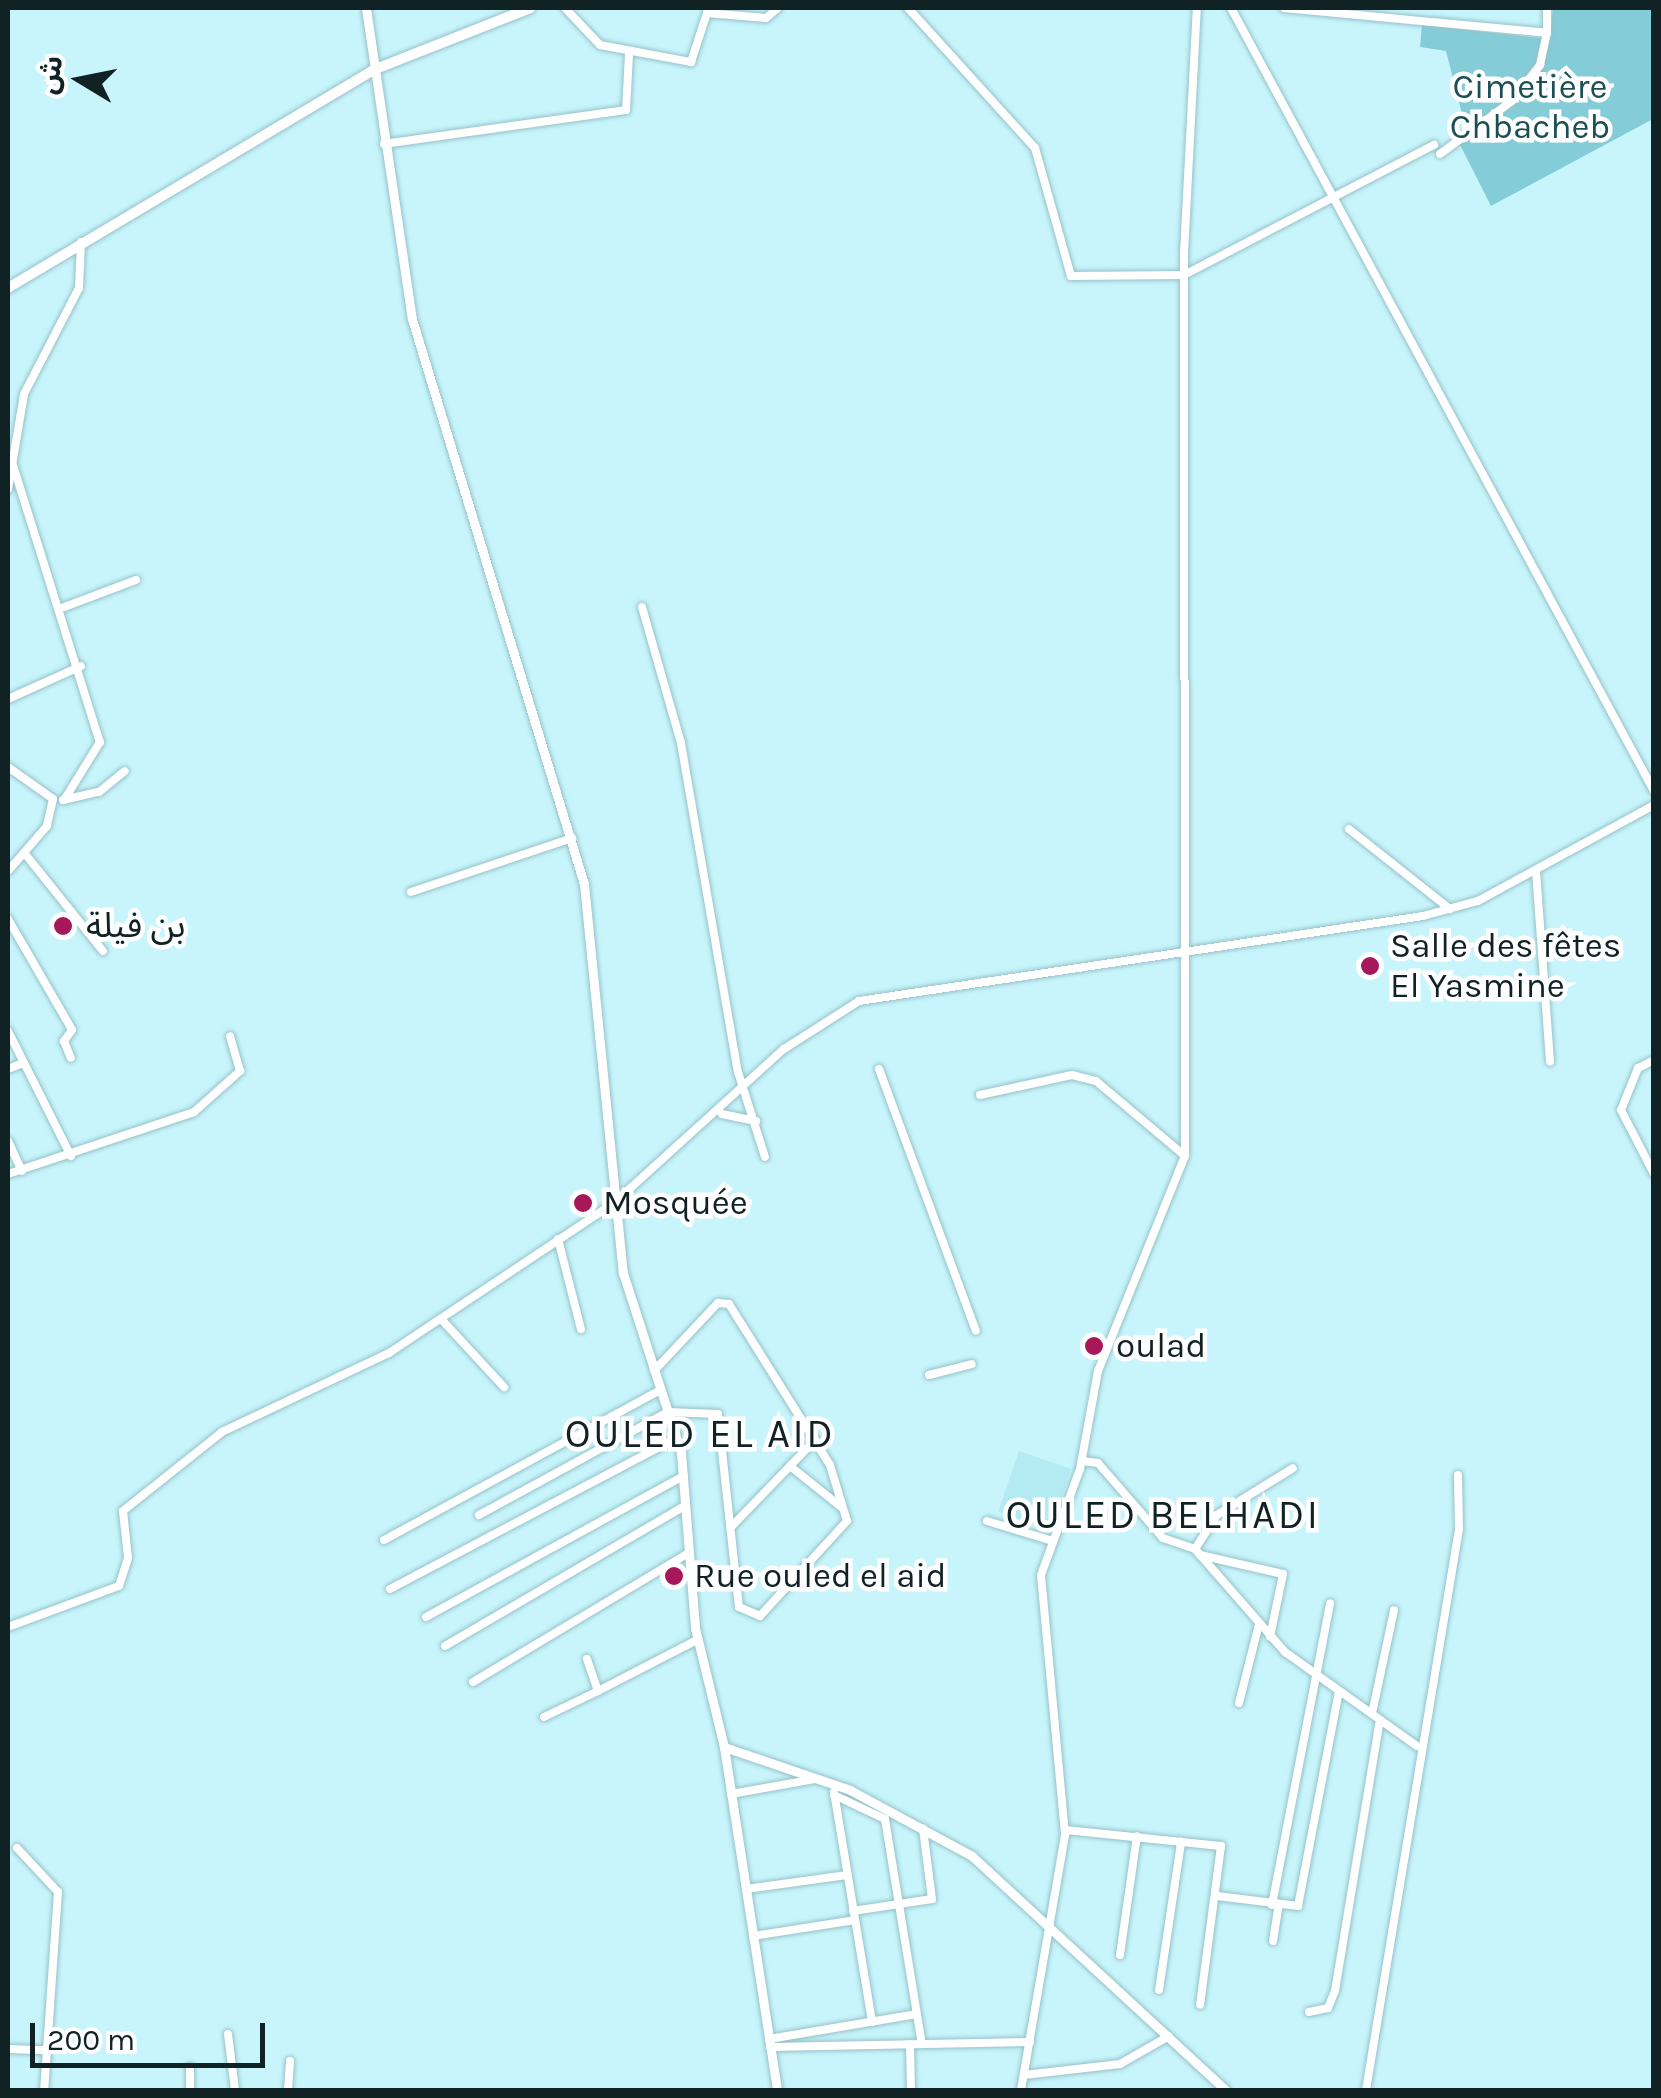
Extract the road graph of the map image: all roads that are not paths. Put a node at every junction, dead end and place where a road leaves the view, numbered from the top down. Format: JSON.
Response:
{"nodes":[{"id":1,"x":366,"y":8,"type":"edge"},
{"id":2,"x":530,"y":8,"type":"edge"},
{"id":3,"x":565,"y":8,"type":"edge"},
{"id":4,"x":778,"y":8,"type":"edge"},
{"id":5,"x":908,"y":8,"type":"edge"},
{"id":6,"x":1197,"y":8,"type":"edge"},
{"id":7,"x":1231,"y":8,"type":"edge"},
{"id":8,"x":1284,"y":8,"type":"edge"},
{"id":9,"x":1547,"y":8,"type":"edge"},
{"id":10,"x":1393,"y":12,"type":"edge"},
{"id":11,"x":1547,"y":33,"type":"junction"},
{"id":12,"x":629,"y":55,"type":"junction"},
{"id":13,"x":373,"y":70,"type":"junction"},
{"id":14,"x":382,"y":144,"type":"junction"},
{"id":15,"x":1434,"y":145,"type":"dead end"},
{"id":16,"x":1440,"y":154,"type":"dead end"},
{"id":17,"x":1336,"y":196,"type":"junction"},
{"id":18,"x":82,"y":242,"type":"junction"},
{"id":19,"x":1184,"y":275,"type":"junction"},
{"id":20,"x":8,"y":288,"type":"edge"},
{"id":21,"x":12,"y":462,"type":"junction"},
{"id":22,"x":8,"y":489,"type":"edge"},
{"id":23,"x":136,"y":580,"type":"dead end"},
{"id":24,"x":64,"y":607,"type":"junction"},
{"id":25,"x":642,"y":607,"type":"dead end"},
{"id":26,"x":81,"y":666,"type":"junction"},
{"id":27,"x":8,"y":699,"type":"edge"},
{"id":28,"x":8,"y":767,"type":"edge"},
{"id":29,"x":124,"y":771,"type":"dead end"},
{"id":30,"x":1654,"y":791,"type":"edge"},
{"id":31,"x":59,"y":799,"type":"junction"},
{"id":32,"x":1654,"y":804,"type":"edge"},
{"id":33,"x":1349,"y":829,"type":"dead end"},
{"id":34,"x":572,"y":838,"type":"junction"},
{"id":35,"x":26,"y":855,"type":"junction"},
{"id":36,"x":8,"y":871,"type":"edge"},
{"id":37,"x":1536,"y":871,"type":"junction"},
{"id":38,"x":411,"y":892,"type":"dead end"},
{"id":39,"x":1450,"y":909,"type":"junction"},
{"id":40,"x":8,"y":920,"type":"edge"},
{"id":41,"x":103,"y":950,"type":"dead end"},
{"id":42,"x":1182,"y":951,"type":"junction"},
{"id":43,"x":8,"y":1030,"type":"edge"},
{"id":44,"x":230,"y":1036,"type":"dead end"},
{"id":45,"x":71,"y":1058,"type":"dead end"},
{"id":46,"x":1654,"y":1060,"type":"edge"},
{"id":47,"x":1550,"y":1061,"type":"dead end"},
{"id":48,"x":22,"y":1063,"type":"junction"},
{"id":49,"x":8,"y":1068,"type":"edge"},
{"id":50,"x":879,"y":1068,"type":"dead end"},
{"id":51,"x":746,"y":1090,"type":"junction"},
{"id":52,"x":980,"y":1095,"type":"dead end"},
{"id":53,"x":722,"y":1114,"type":"junction"},
{"id":54,"x":756,"y":1121,"type":"junction"},
{"id":55,"x":8,"y":1141,"type":"edge"},
{"id":56,"x":71,"y":1156,"type":"junction"},
{"id":57,"x":1185,"y":1156,"type":"junction"},
{"id":58,"x":765,"y":1157,"type":"dead end"},
{"id":59,"x":22,"y":1171,"type":"junction"},
{"id":60,"x":8,"y":1174,"type":"edge"},
{"id":61,"x":1654,"y":1174,"type":"edge"},
{"id":62,"x":615,"y":1202,"type":"junction"},
{"id":63,"x":558,"y":1239,"type":"junction"},
{"id":64,"x":441,"y":1319,"type":"junction"},
{"id":65,"x":581,"y":1330,"type":"dead end"},
{"id":66,"x":976,"y":1331,"type":"dead end"},
{"id":67,"x":972,"y":1364,"type":"dead end"},
{"id":68,"x":654,"y":1371,"type":"junction"},
{"id":69,"x":929,"y":1376,"type":"dead end"},
{"id":70,"x":504,"y":1386,"type":"dead end"},
{"id":71,"x":660,"y":1390,"type":"junction"},
{"id":72,"x":668,"y":1412,"type":"junction"},
{"id":73,"x":677,"y":1438,"type":"junction"},
{"id":74,"x":815,"y":1440,"type":"junction"},
{"id":75,"x":1082,"y":1461,"type":"junction"},
{"id":76,"x":790,"y":1466,"type":"junction"},
{"id":77,"x":1293,"y":1468,"type":"dead end"},
{"id":78,"x":1458,"y":1475,"type":"dead end"},
{"id":79,"x":684,"y":1476,"type":"junction"},
{"id":80,"x":686,"y":1505,"type":"junction"},
{"id":81,"x":843,"y":1509,"type":"junction"},
{"id":82,"x":478,"y":1515,"type":"dead end"},
{"id":83,"x":988,"y":1521,"type":"dead end"},
{"id":84,"x":732,"y":1526,"type":"junction"},
{"id":85,"x":384,"y":1540,"type":"dead end"},
{"id":86,"x":1053,"y":1541,"type":"junction"},
{"id":87,"x":1198,"y":1552,"type":"junction"},
{"id":88,"x":688,"y":1554,"type":"junction"},
{"id":89,"x":390,"y":1589,"type":"dead end"},
{"id":90,"x":1330,"y":1604,"type":"dead end"},
{"id":91,"x":1394,"y":1610,"type":"dead end"},
{"id":92,"x":426,"y":1616,"type":"dead end"},
{"id":93,"x":1259,"y":1624,"type":"junction"},
{"id":94,"x":8,"y":1626,"type":"edge"},
{"id":95,"x":1270,"y":1637,"type":"junction"},
{"id":96,"x":698,"y":1640,"type":"junction"},
{"id":97,"x":445,"y":1646,"type":"dead end"},
{"id":98,"x":587,"y":1660,"type":"dead end"},
{"id":99,"x":1314,"y":1674,"type":"junction"},
{"id":100,"x":473,"y":1682,"type":"dead end"},
{"id":101,"x":598,"y":1691,"type":"junction"},
{"id":102,"x":1339,"y":1692,"type":"junction"},
{"id":103,"x":1239,"y":1703,"type":"dead end"},
{"id":104,"x":1373,"y":1709,"type":"junction"},
{"id":105,"x":544,"y":1718,"type":"dead end"},
{"id":106,"x":1380,"y":1720,"type":"junction"},
{"id":107,"x":724,"y":1746,"type":"junction"},
{"id":108,"x":1417,"y":1746,"type":"junction"},
{"id":109,"x":821,"y":1778,"type":"junction"},
{"id":110,"x":832,"y":1783,"type":"junction"},
{"id":111,"x":731,"y":1794,"type":"junction"},
{"id":112,"x":834,"y":1796,"type":"junction"},
{"id":113,"x":922,"y":1826,"type":"junction"},
{"id":114,"x":1065,"y":1830,"type":"junction"},
{"id":115,"x":1136,"y":1836,"type":"junction"},
{"id":116,"x":1181,"y":1842,"type":"junction"},
{"id":117,"x":17,"y":1848,"type":"dead end"},
{"id":118,"x":848,"y":1874,"type":"junction"},
{"id":119,"x":746,"y":1889,"type":"junction"},
{"id":120,"x":1217,"y":1896,"type":"junction"},
{"id":121,"x":899,"y":1904,"type":"junction"},
{"id":122,"x":1275,"y":1905,"type":"junction"},
{"id":123,"x":854,"y":1916,"type":"junction"},
{"id":124,"x":1054,"y":1925,"type":"junction"},
{"id":125,"x":753,"y":1936,"type":"junction"},
{"id":126,"x":1273,"y":1941,"type":"dead end"},
{"id":127,"x":1120,"y":1956,"type":"dead end"},
{"id":128,"x":1159,"y":1990,"type":"dead end"},
{"id":129,"x":1200,"y":2005,"type":"dead end"},
{"id":130,"x":1309,"y":2012,"type":"dead end"},
{"id":131,"x":918,"y":2014,"type":"junction"},
{"id":132,"x":872,"y":2022,"type":"junction"},
{"id":133,"x":228,"y":2034,"type":"dead end"},
{"id":134,"x":1169,"y":2036,"type":"junction"},
{"id":135,"x":1030,"y":2042,"type":"junction"},
{"id":136,"x":770,"y":2043,"type":"junction"},
{"id":137,"x":910,"y":2044,"type":"junction"},
{"id":138,"x":922,"y":2044,"type":"junction"},
{"id":139,"x":8,"y":2050,"type":"edge"},
{"id":140,"x":45,"y":2050,"type":"junction"},
{"id":141,"x":290,"y":2062,"type":"dead end"},
{"id":142,"x":190,"y":2066,"type":"dead end"},
{"id":143,"x":1024,"y":2075,"type":"junction"},
{"id":144,"x":1220,"y":2088,"type":"edge"},
{"id":145,"x":44,"y":2090,"type":"edge"},
{"id":146,"x":190,"y":2090,"type":"edge"},
{"id":147,"x":235,"y":2090,"type":"edge"},
{"id":148,"x":288,"y":2090,"type":"edge"},
{"id":149,"x":777,"y":2090,"type":"edge"},
{"id":150,"x":911,"y":2090,"type":"edge"},
{"id":151,"x":1021,"y":2090,"type":"edge"},
{"id":152,"x":1366,"y":2090,"type":"edge"}],
"edges":[{"from":1,"to":13,"type":"street"},
{"from":2,"to":13,"type":"main road"},
{"from":3,"to":12,"type":"street"},
{"from":4,"to":12,"type":"street"},
{"from":5,"to":19,"type":"street"},
{"from":6,"to":19,"type":"street"},
{"from":7,"to":17,"type":"street"},
{"from":8,"to":10,"type":"street"},
{"from":9,"to":11,"type":"street"},
{"from":10,"to":11,"type":"street"},
{"from":11,"to":16,"type":"street"},
{"from":12,"to":14,"type":"street"},
{"from":13,"to":14,"type":"street"},
{"from":13,"to":18,"type":"main road"},
{"from":14,"to":34,"type":"street"},
{"from":15,"to":17,"type":"street"},
{"from":17,"to":19,"type":"street"},
{"from":17,"to":30,"type":"street"},
{"from":18,"to":20,"type":"main road"},
{"from":18,"to":21,"type":"street"},
{"from":19,"to":42,"type":"street"},
{"from":21,"to":22,"type":"street"},
{"from":21,"to":24,"type":"street"},
{"from":23,"to":24,"type":"street"},
{"from":24,"to":26,"type":"street"},
{"from":25,"to":51,"type":"street"},
{"from":26,"to":27,"type":"street"},
{"from":26,"to":31,"type":"street"},
{"from":28,"to":31,"type":"street"},
{"from":29,"to":31,"type":"street"},
{"from":31,"to":35,"type":"street"},
{"from":32,"to":37,"type":"street"},
{"from":33,"to":39,"type":"street"},
{"from":34,"to":38,"type":"street"},
{"from":34,"to":62,"type":"street"},
{"from":35,"to":36,"type":"street"},
{"from":35,"to":41,"type":"street"},
{"from":37,"to":39,"type":"street"},
{"from":37,"to":47,"type":"street"},
{"from":39,"to":42,"type":"street"},
{"from":40,"to":45,"type":"street"},
{"from":42,"to":51,"type":"street"},
{"from":42,"to":57,"type":"street"},
{"from":43,"to":48,"type":"street"},
{"from":44,"to":56,"type":"street"},
{"from":46,"to":61,"type":"street"},
{"from":48,"to":49,"type":"street"},
{"from":48,"to":56,"type":"street"},
{"from":50,"to":66,"type":"street"},
{"from":51,"to":53,"type":"street"},
{"from":51,"to":54,"type":"street"},
{"from":52,"to":57,"type":"street"},
{"from":53,"to":54,"type":"street"},
{"from":53,"to":62,"type":"street"},
{"from":54,"to":58,"type":"street"},
{"from":55,"to":59,"type":"street"},
{"from":56,"to":59,"type":"street"},
{"from":57,"to":75,"type":"street"},
{"from":59,"to":60,"type":"street"},
{"from":62,"to":63,"type":"street"},
{"from":62,"to":68,"type":"street"},
{"from":63,"to":64,"type":"street"},
{"from":63,"to":65,"type":"street"},
{"from":64,"to":70,"type":"street"},
{"from":64,"to":94,"type":"street"},
{"from":67,"to":69,"type":"street"},
{"from":68,"to":71,"type":"street"},
{"from":68,"to":74,"type":"street"},
{"from":71,"to":72,"type":"street"},
{"from":71,"to":85,"type":"street"},
{"from":72,"to":73,"type":"street"},
{"from":72,"to":82,"type":"street"},
{"from":72,"to":84,"type":"street"},
{"from":73,"to":79,"type":"street"},
{"from":73,"to":89,"type":"street"},
{"from":74,"to":76,"type":"street"},
{"from":74,"to":81,"type":"street"},
{"from":75,"to":86,"type":"street"},
{"from":75,"to":87,"type":"street"},
{"from":76,"to":81,"type":"street"},
{"from":76,"to":84,"type":"street"},
{"from":77,"to":87,"type":"street"},
{"from":78,"to":108,"type":"street"},
{"from":79,"to":80,"type":"street"},
{"from":79,"to":92,"type":"street"},
{"from":80,"to":88,"type":"street"},
{"from":80,"to":97,"type":"street"},
{"from":81,"to":84,"type":"street"},
{"from":83,"to":86,"type":"street"},
{"from":86,"to":114,"type":"street"},
{"from":87,"to":93,"type":"street"},
{"from":87,"to":95,"type":"street"},
{"from":88,"to":96,"type":"street"},
{"from":88,"to":100,"type":"street"},
{"from":90,"to":99,"type":"street"},
{"from":91,"to":104,"type":"street"},
{"from":93,"to":95,"type":"street"},
{"from":93,"to":103,"type":"street"},
{"from":95,"to":99,"type":"street"},
{"from":96,"to":101,"type":"street"},
{"from":96,"to":107,"type":"street"},
{"from":98,"to":101,"type":"street"},
{"from":99,"to":102,"type":"street"},
{"from":99,"to":122,"type":"street"},
{"from":101,"to":105,"type":"street"},
{"from":102,"to":104,"type":"street"},
{"from":102,"to":122,"type":"street"},
{"from":104,"to":106,"type":"street"},
{"from":106,"to":108,"type":"street"},
{"from":106,"to":130,"type":"street"},
{"from":107,"to":109,"type":"street"},
{"from":107,"to":111,"type":"street"},
{"from":108,"to":152,"type":"street"},
{"from":109,"to":110,"type":"street"},
{"from":109,"to":111,"type":"street"},
{"from":110,"to":112,"type":"street"},
{"from":110,"to":113,"type":"street"},
{"from":111,"to":119,"type":"street"},
{"from":112,"to":118,"type":"street"},
{"from":112,"to":121,"type":"street"},
{"from":113,"to":121,"type":"street"},
{"from":113,"to":124,"type":"street"},
{"from":114,"to":115,"type":"street"},
{"from":114,"to":124,"type":"street"},
{"from":115,"to":116,"type":"street"},
{"from":115,"to":127,"type":"street"},
{"from":116,"to":120,"type":"street"},
{"from":116,"to":128,"type":"street"},
{"from":117,"to":140,"type":"street"},
{"from":118,"to":119,"type":"street"},
{"from":118,"to":123,"type":"street"},
{"from":119,"to":125,"type":"street"},
{"from":120,"to":122,"type":"street"},
{"from":120,"to":129,"type":"street"},
{"from":121,"to":123,"type":"street"},
{"from":121,"to":131,"type":"street"},
{"from":122,"to":126,"type":"street"},
{"from":123,"to":125,"type":"street"},
{"from":123,"to":132,"type":"street"},
{"from":124,"to":134,"type":"street"},
{"from":124,"to":135,"type":"street"},
{"from":125,"to":136,"type":"street"},
{"from":131,"to":132,"type":"street"},
{"from":131,"to":138,"type":"street"},
{"from":132,"to":136,"type":"street"},
{"from":133,"to":147,"type":"street"},
{"from":134,"to":143,"type":"street"},
{"from":134,"to":144,"type":"street"},
{"from":135,"to":138,"type":"street"},
{"from":135,"to":143,"type":"street"},
{"from":136,"to":137,"type":"street"},
{"from":136,"to":149,"type":"street"},
{"from":137,"to":138,"type":"street"},
{"from":137,"to":150,"type":"street"},
{"from":139,"to":140,"type":"street"},
{"from":140,"to":145,"type":"street"},
{"from":141,"to":148,"type":"street"},
{"from":142,"to":146,"type":"street"},
{"from":143,"to":151,"type":"street"}]}
